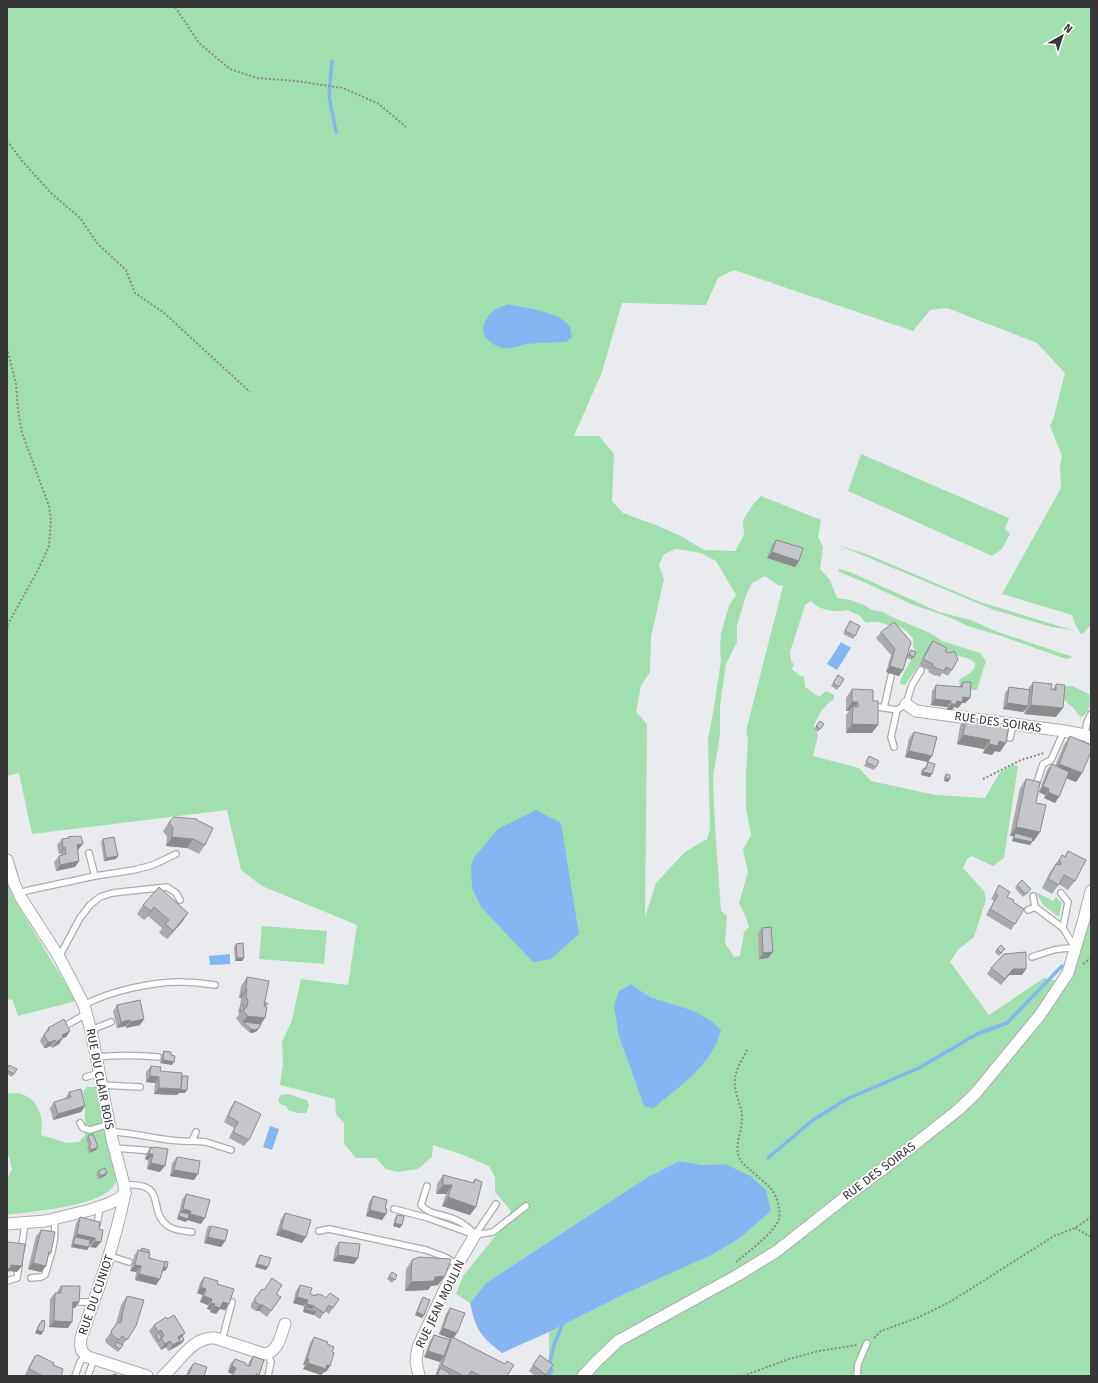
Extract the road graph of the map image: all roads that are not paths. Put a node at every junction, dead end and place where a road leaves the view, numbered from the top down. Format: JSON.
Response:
{"nodes":[{"id":1,"x":921,"y":670,"type":"dead end"},
{"id":2,"x":891,"y":676,"type":"dead end"},
{"id":3,"x":870,"y":706,"type":"edge"},
{"id":4,"x":902,"y":707,"type":"junction"},
{"id":5,"x":884,"y":708,"type":"junction"},
{"id":6,"x":1091,"y":714,"type":"edge"},
{"id":7,"x":1013,"y":724,"type":"junction"},
{"id":8,"x":1064,"y":731,"type":"junction"},
{"id":9,"x":1088,"y":736,"type":"edge"},
{"id":10,"x":1010,"y":738,"type":"edge"},
{"id":11,"x":894,"y":747,"type":"dead end"},
{"id":12,"x":1035,"y":788,"type":"edge"},
{"id":13,"x":89,"y":853,"type":"dead end"},
{"id":14,"x":176,"y":854,"type":"dead end"},
{"id":15,"x":8,"y":865,"type":"edge"},
{"id":16,"x":95,"y":876,"type":"junction"},
{"id":17,"x":1091,"y":890,"type":"edge"},
{"id":18,"x":19,"y":893,"type":"junction"},
{"id":19,"x":1061,"y":894,"type":"edge"},
{"id":20,"x":1033,"y":896,"type":"dead end"},
{"id":21,"x":180,"y":900,"type":"dead end"},
{"id":22,"x":1035,"y":907,"type":"junction"},
{"id":23,"x":1028,"y":910,"type":"dead end"},
{"id":24,"x":1063,"y":928,"type":"junction"},
{"id":25,"x":1075,"y":948,"type":"junction"},
{"id":26,"x":59,"y":957,"type":"junction"},
{"id":27,"x":1032,"y":957,"type":"dead end"},
{"id":28,"x":215,"y":985,"type":"dead end"},
{"id":29,"x":85,"y":1009,"type":"junction"},
{"id":30,"x":111,"y":1022,"type":"dead end"},
{"id":31,"x":65,"y":1026,"type":"edge"},
{"id":32,"x":91,"y":1030,"type":"junction"},
{"id":33,"x":97,"y":1057,"type":"junction"},
{"id":34,"x":158,"y":1057,"type":"dead end"},
{"id":35,"x":100,"y":1073,"type":"junction"},
{"id":36,"x":86,"y":1077,"type":"dead end"},
{"id":37,"x":102,"y":1084,"type":"junction"},
{"id":38,"x":140,"y":1087,"type":"dead end"},
{"id":39,"x":80,"y":1123,"type":"dead end"},
{"id":40,"x":110,"y":1128,"type":"junction"},
{"id":41,"x":196,"y":1132,"type":"dead end"},
{"id":42,"x":192,"y":1141,"type":"junction"},
{"id":43,"x":115,"y":1148,"type":"junction"},
{"id":44,"x":231,"y":1150,"type":"dead end"},
{"id":45,"x":159,"y":1152,"type":"edge"},
{"id":46,"x":427,"y":1186,"type":"dead end"},
{"id":47,"x":124,"y":1189,"type":"junction"},
{"id":48,"x":496,"y":1204,"type":"dead end"},
{"id":49,"x":526,"y":1206,"type":"dead end"},
{"id":50,"x":100,"y":1208,"type":"junction"},
{"id":51,"x":394,"y":1210,"type":"dead end"},
{"id":52,"x":54,"y":1218,"type":"junction"},
{"id":53,"x":25,"y":1223,"type":"junction"},
{"id":54,"x":7,"y":1224,"type":"edge"},
{"id":55,"x":96,"y":1224,"type":"edge"},
{"id":56,"x":319,"y":1231,"type":"dead end"},
{"id":57,"x":192,"y":1232,"type":"dead end"},
{"id":58,"x":476,"y":1234,"type":"junction"},
{"id":59,"x":20,"y":1254,"type":"edge"},
{"id":60,"x":110,"y":1256,"type":"junction"},
{"id":61,"x":19,"y":1262,"type":"edge"},
{"id":62,"x":129,"y":1262,"type":"dead end"},
{"id":63,"x":458,"y":1265,"type":"junction"},
{"id":64,"x":31,"y":1278,"type":"dead end"},
{"id":65,"x":7,"y":1281,"type":"edge"},
{"id":66,"x":78,"y":1302,"type":"edge"},
{"id":67,"x":94,"y":1302,"type":"junction"},
{"id":68,"x":232,"y":1302,"type":"edge"},
{"id":69,"x":285,"y":1324,"type":"dead end"},
{"id":70,"x":222,"y":1340,"type":"junction"},
{"id":71,"x":867,"y":1343,"type":"road end"},
{"id":72,"x":268,"y":1354,"type":"junction"},
{"id":73,"x":90,"y":1357,"type":"junction"},
{"id":74,"x":75,"y":1376,"type":"edge"},
{"id":75,"x":88,"y":1376,"type":"edge"},
{"id":76,"x":147,"y":1376,"type":"edge"},
{"id":77,"x":163,"y":1376,"type":"edge"},
{"id":78,"x":268,"y":1376,"type":"edge"},
{"id":79,"x":419,"y":1376,"type":"edge"},
{"id":80,"x":583,"y":1376,"type":"edge"},
{"id":81,"x":857,"y":1376,"type":"edge"}],
"edges":[{"from":1,"to":4,"type":"lane"},
{"from":2,"to":5,"type":"lane"},
{"from":3,"to":5,"type":"lane"},
{"from":4,"to":5,"type":"lane"},
{"from":4,"to":7,"type":"street","name":"RUE DES SOIRAS"},
{"from":4,"to":11,"type":"lane"},
{"from":6,"to":9,"type":"lane"},
{"from":7,"to":8,"type":"street","name":"RUE DES SOIRAS"},
{"from":7,"to":10,"type":"lane"},
{"from":8,"to":9,"type":"street","name":"RUE DES SOIRAS"},
{"from":8,"to":12,"type":"lane"},
{"from":13,"to":16,"type":"lane"},
{"from":14,"to":16,"type":"lane"},
{"from":15,"to":18,"type":"street","name":"RUE DU CLAIR BOIS"},
{"from":16,"to":18,"type":"lane"},
{"from":17,"to":25,"type":"street","name":"RUE DES SOIRAS"},
{"from":18,"to":26,"type":"street","name":"RUE DU CLAIR BOIS"},
{"from":19,"to":24,"type":"lane"},
{"from":20,"to":22,"type":"lane"},
{"from":21,"to":26,"type":"lane"},
{"from":22,"to":23,"type":"lane"},
{"from":22,"to":24,"type":"lane"},
{"from":24,"to":25,"type":"lane"},
{"from":25,"to":27,"type":"lane"},
{"from":25,"to":80,"type":"street","name":"RUE DES SOIRAS"},
{"from":26,"to":29,"type":"street","name":"RUE DU CLAIR BOIS"},
{"from":28,"to":29,"type":"lane"},
{"from":29,"to":31,"type":"lane"},
{"from":29,"to":32,"type":"street","name":"RUE DU CLAIR BOIS"},
{"from":30,"to":32,"type":"lane"},
{"from":32,"to":33,"type":"street","name":"RUE DU CLAIR BOIS"},
{"from":33,"to":34,"type":"lane"},
{"from":33,"to":35,"type":"street","name":"RUE DU CLAIR BOIS"},
{"from":35,"to":36,"type":"lane"},
{"from":35,"to":37,"type":"street","name":"RUE DU CLAIR BOIS"},
{"from":37,"to":38,"type":"lane"},
{"from":37,"to":40,"type":"street","name":"RUE DU CLAIR BOIS"},
{"from":39,"to":40,"type":"lane"},
{"from":40,"to":42,"type":"lane"},
{"from":40,"to":43,"type":"street","name":"RUE DU CLAIR BOIS"},
{"from":41,"to":42,"type":"lane"},
{"from":42,"to":44,"type":"lane"},
{"from":43,"to":45,"type":"lane"},
{"from":43,"to":47,"type":"street","name":"RUE DU CLAIR BOIS"},
{"from":46,"to":58,"type":"lane"},
{"from":47,"to":50,"type":"street"},
{"from":47,"to":57,"type":"lane"},
{"from":47,"to":60,"type":"street","name":"RUE DU CUNIOT"},
{"from":48,"to":58,"type":"lane"},
{"from":49,"to":58,"type":"lane"},
{"from":50,"to":52,"type":"street"},
{"from":50,"to":55,"type":"lane"},
{"from":51,"to":58,"type":"lane"},
{"from":52,"to":53,"type":"street"},
{"from":52,"to":64,"type":"lane"},
{"from":53,"to":54,"type":"street"},
{"from":53,"to":59,"type":"lane"},
{"from":56,"to":63,"type":"lane"},
{"from":58,"to":63,"type":"street","name":"RUE JEAN MOULIN"},
{"from":60,"to":62,"type":"lane"},
{"from":60,"to":67,"type":"street","name":"RUE DU CUNIOT"},
{"from":61,"to":65,"type":"lane"},
{"from":63,"to":79,"type":"street","name":"RUE JEAN MOULIN"},
{"from":66,"to":67,"type":"lane"},
{"from":67,"to":73,"type":"street","name":"RUE DU CUNIOT"},
{"from":68,"to":70,"type":"lane"},
{"from":69,"to":72,"type":"street"},
{"from":70,"to":72,"type":"street"},
{"from":70,"to":77,"type":"street"},
{"from":71,"to":81,"type":"lane"},
{"from":72,"to":78,"type":"lane"},
{"from":73,"to":74,"type":"lane"},
{"from":73,"to":75,"type":"lane"},
{"from":73,"to":76,"type":"street"}]}
